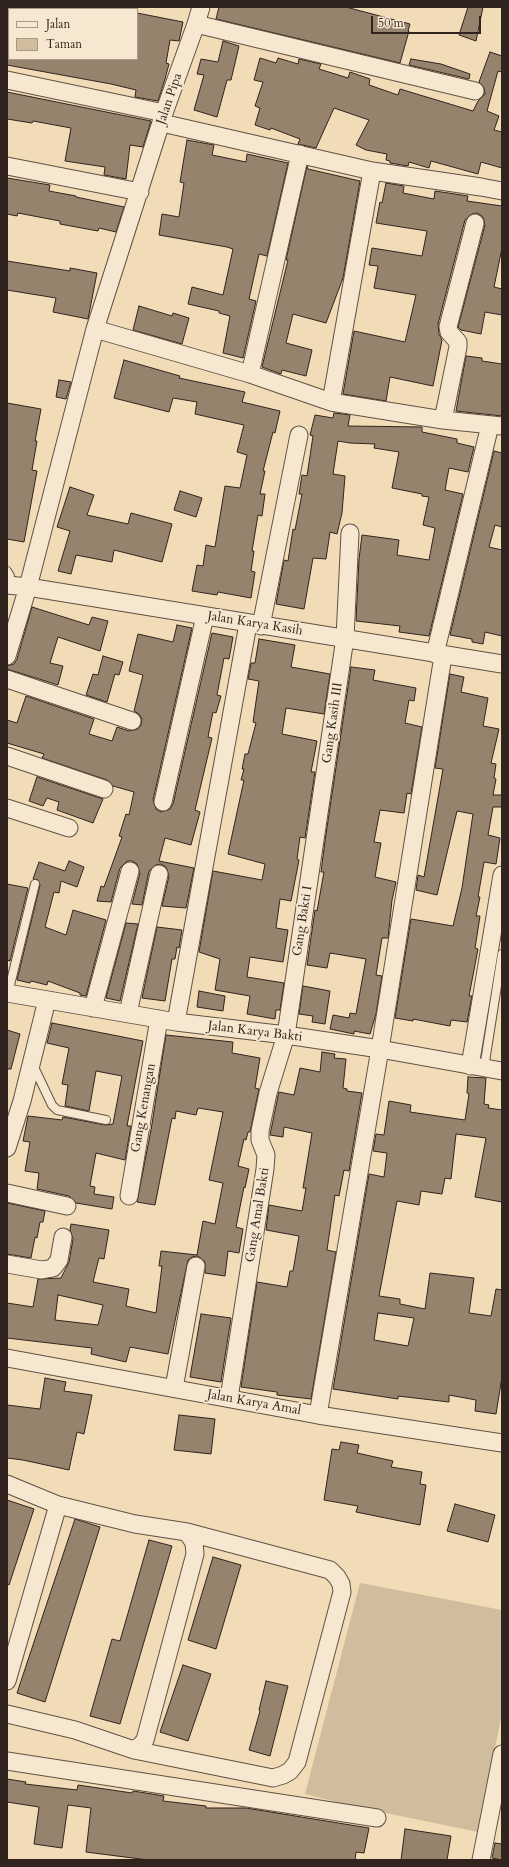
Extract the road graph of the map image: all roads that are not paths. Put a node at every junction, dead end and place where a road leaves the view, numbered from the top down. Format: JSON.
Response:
{"nodes":[{"id":1,"x":201,"y":7,"type":"edge"},
{"id":2,"x":196,"y":24,"type":"junction"},
{"id":3,"x":7,"y":80,"type":"edge"},
{"id":4,"x":475,"y":92,"type":"dead end"},
{"id":5,"x":163,"y":118,"type":"junction"},
{"id":6,"x":300,"y":154,"type":"junction"},
{"id":7,"x":7,"y":166,"type":"edge"},
{"id":8,"x":372,"y":172,"type":"junction"},
{"id":9,"x":502,"y":191,"type":"edge"},
{"id":10,"x":140,"y":192,"type":"junction"},
{"id":11,"x":475,"y":223,"type":"dead end"},
{"id":12,"x":95,"y":329,"type":"junction"},
{"id":13,"x":250,"y":374,"type":"junction"},
{"id":14,"x":331,"y":402,"type":"junction"},
{"id":15,"x":443,"y":420,"type":"junction"},
{"id":16,"x":496,"y":426,"type":"edge"},
{"id":17,"x":299,"y":435,"type":"dead end"},
{"id":18,"x":350,"y":533,"type":"dead end"},
{"id":19,"x":7,"y":571,"type":"edge"},
{"id":20,"x":7,"y":584,"type":"edge"},
{"id":21,"x":28,"y":586,"type":"junction"},
{"id":22,"x":205,"y":616,"type":"junction"},
{"id":23,"x":254,"y":625,"type":"junction"},
{"id":24,"x":345,"y":638,"type":"junction"},
{"id":25,"x":439,"y":655,"type":"junction"},
{"id":26,"x":7,"y":656,"type":"edge"},
{"id":27,"x":502,"y":664,"type":"edge"},
{"id":28,"x":7,"y":679,"type":"edge"},
{"id":29,"x":132,"y":721,"type":"dead end"},
{"id":30,"x":7,"y":756,"type":"edge"},
{"id":31,"x":104,"y":789,"type":"dead end"},
{"id":32,"x":163,"y":802,"type":"dead end"},
{"id":33,"x":320,"y":807,"type":"joint"},
{"id":34,"x":7,"y":808,"type":"edge"},
{"id":35,"x":69,"y":828,"type":"dead end"},
{"id":36,"x":130,"y":870,"type":"dead end"},
{"id":37,"x":159,"y":874,"type":"dead end"},
{"id":38,"x":502,"y":875,"type":"edge"},
{"id":39,"x":35,"y":884,"type":"dead end"},
{"id":40,"x":502,"y":954,"type":"edge"},
{"id":41,"x":8,"y":993,"type":"edge"},
{"id":42,"x":47,"y":1000,"type":"junction"},
{"id":43,"x":94,"y":1008,"type":"junction"},
{"id":44,"x":128,"y":1013,"type":"junction"},
{"id":45,"x":159,"y":1019,"type":"junction"},
{"id":46,"x":176,"y":1022,"type":"junction"},
{"id":47,"x":286,"y":1035,"type":"junction"},
{"id":48,"x":380,"y":1049,"type":"junction"},
{"id":49,"x":31,"y":1062,"type":"junction"},
{"id":50,"x":477,"y":1067,"type":"junction"},
{"id":51,"x":502,"y":1071,"type":"edge"},
{"id":52,"x":106,"y":1120,"type":"dead end"},
{"id":53,"x":7,"y":1148,"type":"edge"},
{"id":54,"x":7,"y":1193,"type":"edge"},
{"id":55,"x":129,"y":1196,"type":"dead end"},
{"id":56,"x":67,"y":1206,"type":"dead end"},
{"id":57,"x":63,"y":1237,"type":"dead end"},
{"id":58,"x":7,"y":1264,"type":"edge"},
{"id":59,"x":196,"y":1266,"type":"dead end"},
{"id":60,"x":7,"y":1358,"type":"edge"},
{"id":61,"x":174,"y":1388,"type":"junction"},
{"id":62,"x":229,"y":1398,"type":"junction"},
{"id":63,"x":318,"y":1415,"type":"junction"},
{"id":64,"x":502,"y":1443,"type":"edge"},
{"id":65,"x":7,"y":1484,"type":"edge"},
{"id":66,"x":58,"y":1505,"type":"junction"},
{"id":67,"x":187,"y":1532,"type":"junction"},
{"id":68,"x":7,"y":1681,"type":"edge"},
{"id":69,"x":7,"y":1714,"type":"edge"},
{"id":70,"x":134,"y":1750,"type":"junction"},
{"id":71,"x":502,"y":1754,"type":"edge"},
{"id":72,"x":7,"y":1761,"type":"edge"},
{"id":73,"x":497,"y":1804,"type":"edge"},
{"id":74,"x":377,"y":1818,"type":"dead end"},
{"id":75,"x":481,"y":1860,"type":"edge"}],
"edges":[{"from":1,"to":2,"type":"street","name":"Jalan Pipa"},
{"from":2,"to":4,"type":"street"},
{"from":2,"to":5,"type":"street","name":"Jalan Pipa"},
{"from":3,"to":5,"type":"street"},
{"from":5,"to":6,"type":"street"},
{"from":5,"to":10,"type":"street","name":"Jalan Pipa"},
{"from":6,"to":8,"type":"street"},
{"from":6,"to":13,"type":"street"},
{"from":7,"to":10,"type":"street"},
{"from":8,"to":9,"type":"street"},
{"from":8,"to":14,"type":"street"},
{"from":10,"to":12,"type":"street","name":"Jalan Pipa"},
{"from":11,"to":15,"type":"street"},
{"from":12,"to":13,"type":"street"},
{"from":12,"to":21,"type":"street","name":"Jalan Pipa"},
{"from":13,"to":14,"type":"street"},
{"from":14,"to":15,"type":"street"},
{"from":15,"to":16,"type":"street"},
{"from":16,"to":25,"type":"street"},
{"from":17,"to":23,"type":"street"},
{"from":18,"to":24,"type":"street","name":"Gang Kasih III"},
{"from":19,"to":20,"type":"lane"},
{"from":20,"to":21,"type":"street","name":"Jalan Karya Kasih"},
{"from":21,"to":22,"type":"street","name":"Jalan Karya Kasih"},
{"from":21,"to":26,"type":"street","name":"Jalan Pipa"},
{"from":22,"to":23,"type":"street","name":"Jalan Karya Kasih"},
{"from":22,"to":32,"type":"street"},
{"from":23,"to":24,"type":"street","name":"Jalan Karya Kasih"},
{"from":23,"to":46,"type":"street"},
{"from":24,"to":25,"type":"street","name":"Jalan Karya Kasih"},
{"from":24,"to":33,"type":"street","name":"Gang Kasih III"},
{"from":25,"to":27,"type":"street","name":"Jalan Karya Kasih"},
{"from":25,"to":48,"type":"street"},
{"from":28,"to":29,"type":"street"},
{"from":30,"to":31,"type":"street"},
{"from":33,"to":47,"type":"street","name":"Gang Bakti I"},
{"from":34,"to":35,"type":"street"},
{"from":36,"to":43,"type":"street"},
{"from":37,"to":44,"type":"street"},
{"from":38,"to":50,"type":"street"},
{"from":39,"to":41,"type":"lane"},
{"from":40,"to":50,"type":"lane"},
{"from":41,"to":42,"type":"street","name":"Jalan Karya Bakti"},
{"from":42,"to":43,"type":"street","name":"Jalan Karya Bakti"},
{"from":42,"to":49,"type":"street"},
{"from":43,"to":44,"type":"street","name":"Jalan Karya Bakti"},
{"from":44,"to":45,"type":"street","name":"Jalan Karya Bakti"},
{"from":45,"to":46,"type":"street","name":"Jalan Karya Bakti"},
{"from":45,"to":55,"type":"street","name":"Gang Kenangan"},
{"from":46,"to":47,"type":"street","name":"Jalan Karya Bakti"},
{"from":47,"to":48,"type":"street","name":"Jalan Karya Bakti"},
{"from":47,"to":62,"type":"street","name":"Gang Amal Bakti"},
{"from":48,"to":50,"type":"street","name":"Jalan Karya Bakti"},
{"from":48,"to":63,"type":"street"},
{"from":49,"to":52,"type":"lane"},
{"from":49,"to":53,"type":"street"},
{"from":50,"to":51,"type":"street","name":"Jalan Karya Bakti"},
{"from":54,"to":56,"type":"street"},
{"from":57,"to":58,"type":"street"},
{"from":59,"to":61,"type":"street"},
{"from":60,"to":61,"type":"street","name":"Jalan Karya Amal"},
{"from":61,"to":62,"type":"street","name":"Jalan Karya Amal"},
{"from":62,"to":63,"type":"street","name":"Jalan Karya Amal"},
{"from":63,"to":64,"type":"street","name":"Jalan Karya Amal"},
{"from":65,"to":66,"type":"street"},
{"from":66,"to":67,"type":"street"},
{"from":66,"to":68,"type":"street"},
{"from":67,"to":70,"type":"street"},
{"from":67,"to":70,"type":"street"},
{"from":69,"to":70,"type":"street"},
{"from":71,"to":73,"type":"street"},
{"from":72,"to":74,"type":"street"},
{"from":73,"to":75,"type":"street"}]}
